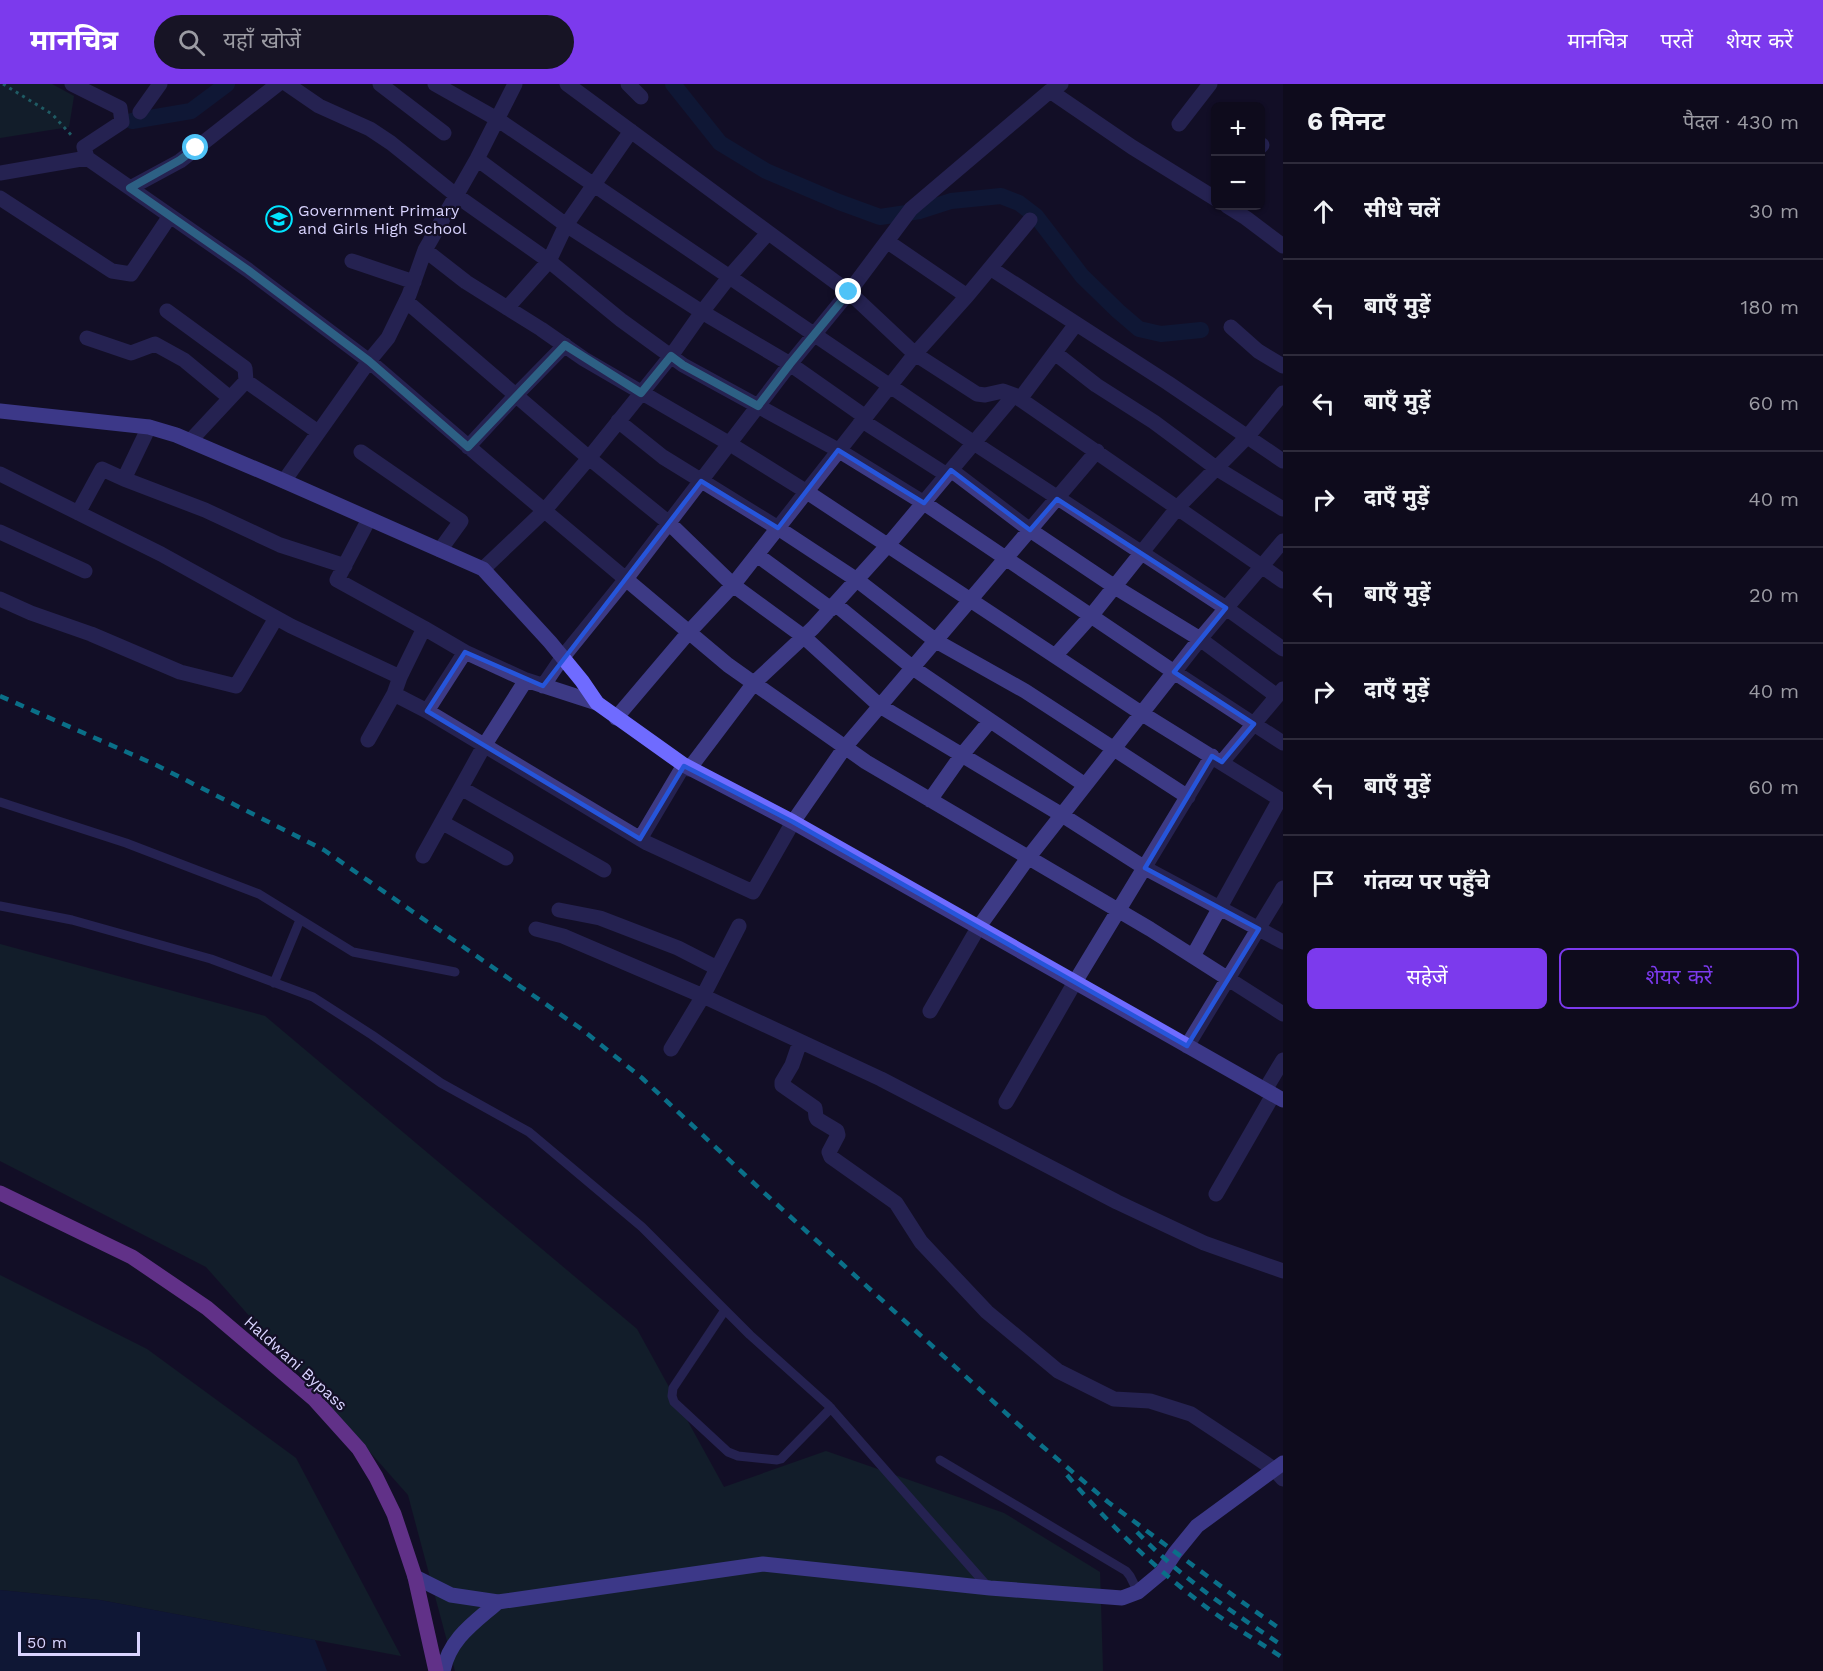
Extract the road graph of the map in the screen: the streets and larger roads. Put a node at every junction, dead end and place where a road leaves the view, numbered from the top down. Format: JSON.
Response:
{"nodes":[{"id":1,"x":160,"y":84,"type":"edge"},
{"id":2,"x":279,"y":84,"type":"edge"},
{"id":3,"x":287,"y":84,"type":"edge"},
{"id":4,"x":380,"y":84,"type":"edge"},
{"id":5,"x":435,"y":84,"type":"edge"},
{"id":6,"x":515,"y":84,"type":"edge"},
{"id":7,"x":567,"y":84,"type":"edge"},
{"id":8,"x":628,"y":84,"type":"edge"},
{"id":9,"x":1210,"y":84,"type":"edge"},
{"id":10,"x":82,"y":86,"type":"edge"},
{"id":11,"x":1056,"y":87,"type":"edge"},
{"id":12,"x":399,"y":89,"type":"edge"},
{"id":13,"x":641,"y":97,"type":"dead end"},
{"id":14,"x":140,"y":112,"type":"dead end"},
{"id":15,"x":497,"y":119,"type":"junction"},
{"id":16,"x":1179,"y":124,"type":"dead end"},
{"id":17,"x":631,"y":131,"type":"junction"},
{"id":18,"x":444,"y":133,"type":"dead end"},
{"id":19,"x":85,"y":152,"type":"junction"},
{"id":20,"x":477,"y":159,"type":"junction"},
{"id":21,"x":0,"y":173,"type":"edge"},
{"id":22,"x":594,"y":185,"type":"junction"},
{"id":23,"x":130,"y":188,"type":"junction"},
{"id":24,"x":457,"y":196,"type":"junction"},
{"id":25,"x":1211,"y":196,"type":"edge"},
{"id":26,"x":0,"y":198,"type":"edge"},
{"id":27,"x":1233,"y":210,"type":"edge"},
{"id":28,"x":170,"y":216,"type":"junction"},
{"id":29,"x":1030,"y":220,"type":"dead end"},
{"id":30,"x":566,"y":225,"type":"junction"},
{"id":31,"x":768,"y":234,"type":"junction"},
{"id":32,"x":888,"y":242,"type":"junction"},
{"id":33,"x":1283,"y":246,"type":"edge"},
{"id":34,"x":425,"y":250,"type":"junction"},
{"id":35,"x":352,"y":261,"type":"dead end"},
{"id":36,"x":549,"y":261,"type":"junction"},
{"id":37,"x":990,"y":268,"type":"junction"},
{"id":38,"x":730,"y":276,"type":"junction"},
{"id":39,"x":414,"y":282,"type":"junction"},
{"id":40,"x":849,"y":292,"type":"junction"},
{"id":41,"x":967,"y":296,"type":"junction"},
{"id":42,"x":406,"y":301,"type":"junction"},
{"id":43,"x":507,"y":308,"type":"junction"},
{"id":44,"x":167,"y":311,"type":"dead end"},
{"id":45,"x":702,"y":312,"type":"junction"},
{"id":46,"x":1077,"y":324,"type":"junction"},
{"id":47,"x":1231,"y":327,"type":"dead end"},
{"id":48,"x":813,"y":334,"type":"junction"},
{"id":49,"x":87,"y":338,"type":"dead end"},
{"id":50,"x":565,"y":345,"type":"junction"},
{"id":51,"x":1055,"y":353,"type":"junction"},
{"id":52,"x":915,"y":354,"type":"junction"},
{"id":53,"x":671,"y":356,"type":"junction"},
{"id":54,"x":369,"y":361,"type":"junction"},
{"id":55,"x":790,"y":364,"type":"junction"},
{"id":56,"x":1283,"y":366,"type":"edge"},
{"id":57,"x":246,"y":381,"type":"junction"},
{"id":58,"x":890,"y":384,"type":"junction"},
{"id":59,"x":641,"y":393,"type":"junction"},
{"id":60,"x":1283,"y":393,"type":"edge"},
{"id":61,"x":516,"y":395,"type":"junction"},
{"id":62,"x":1017,"y":397,"type":"junction"},
{"id":63,"x":230,"y":398,"type":"junction"},
{"id":64,"x":758,"y":406,"type":"junction"},
{"id":65,"x":0,"y":411,"type":"edge"},
{"id":66,"x":1277,"y":412,"type":"edge"},
{"id":67,"x":863,"y":418,"type":"junction"},
{"id":68,"x":618,"y":421,"type":"junction"},
{"id":69,"x":149,"y":427,"type":"junction"},
{"id":70,"x":318,"y":432,"type":"junction"},
{"id":71,"x":1248,"y":436,"type":"junction"},
{"id":72,"x":190,"y":441,"type":"junction"},
{"id":73,"x":974,"y":443,"type":"junction"},
{"id":74,"x":730,"y":444,"type":"junction"},
{"id":75,"x":468,"y":447,"type":"junction"},
{"id":76,"x":838,"y":450,"type":"junction"},
{"id":77,"x":361,"y":452,"type":"dead end"},
{"id":78,"x":1097,"y":452,"type":"junction"},
{"id":79,"x":589,"y":458,"type":"junction"},
{"id":80,"x":1283,"y":461,"type":"edge"},
{"id":81,"x":1216,"y":468,"type":"junction"},
{"id":82,"x":949,"y":472,"type":"junction"},
{"id":83,"x":0,"y":474,"type":"edge"},
{"id":84,"x":124,"y":479,"type":"junction"},
{"id":85,"x":284,"y":481,"type":"junction"},
{"id":86,"x":701,"y":481,"type":"junction"},
{"id":87,"x":807,"y":492,"type":"junction"},
{"id":88,"x":1057,"y":499,"type":"junction"},
{"id":89,"x":924,"y":503,"type":"junction"},
{"id":90,"x":1178,"y":507,"type":"junction"},
{"id":91,"x":1283,"y":509,"type":"edge"},
{"id":92,"x":544,"y":511,"type":"junction"},
{"id":93,"x":78,"y":513,"type":"junction"},
{"id":94,"x":369,"y":519,"type":"junction"},
{"id":95,"x":669,"y":523,"type":"junction"},
{"id":96,"x":778,"y":528,"type":"junction"},
{"id":97,"x":1030,"y":531,"type":"junction"},
{"id":98,"x":0,"y":532,"type":"edge"},
{"id":99,"x":1283,"y":541,"type":"edge"},
{"id":100,"x":888,"y":545,"type":"junction"},
{"id":101,"x":440,"y":550,"type":"junction"},
{"id":102,"x":1142,"y":553,"type":"junction"},
{"id":103,"x":757,"y":555,"type":"junction"},
{"id":104,"x":1006,"y":559,"type":"junction"},
{"id":105,"x":345,"y":566,"type":"junction"},
{"id":106,"x":1261,"y":566,"type":"junction"},
{"id":107,"x":483,"y":569,"type":"junction"},
{"id":108,"x":85,"y":571,"type":"dead end"},
{"id":109,"x":626,"y":579,"type":"junction"},
{"id":110,"x":857,"y":580,"type":"junction"},
{"id":111,"x":1283,"y":581,"type":"edge"},
{"id":112,"x":733,"y":585,"type":"junction"},
{"id":113,"x":1115,"y":587,"type":"junction"},
{"id":114,"x":0,"y":600,"type":"edge"},
{"id":115,"x":971,"y":600,"type":"junction"},
{"id":116,"x":833,"y":607,"type":"junction"},
{"id":117,"x":1226,"y":608,"type":"junction"},
{"id":118,"x":1091,"y":616,"type":"junction"},
{"id":119,"x":276,"y":618,"type":"junction"},
{"id":120,"x":424,"y":628,"type":"junction"},
{"id":121,"x":689,"y":632,"type":"junction"},
{"id":122,"x":804,"y":637,"type":"junction"},
{"id":123,"x":1200,"y":639,"type":"junction"},
{"id":124,"x":936,"y":641,"type":"junction"},
{"id":125,"x":1283,"y":649,"type":"edge"},
{"id":126,"x":465,"y":652,"type":"junction"},
{"id":127,"x":1055,"y":656,"type":"junction"},
{"id":128,"x":562,"y":658,"type":"junction"},
{"id":129,"x":913,"y":668,"type":"junction"},
{"id":130,"x":1174,"y":672,"type":"junction"},
{"id":131,"x":400,"y":677,"type":"junction"},
{"id":132,"x":526,"y":680,"type":"junction"},
{"id":133,"x":754,"y":683,"type":"junction"},
{"id":134,"x":543,"y":686,"type":"junction"},
{"id":135,"x":1281,"y":693,"type":"edge"},
{"id":136,"x":394,"y":694,"type":"junction"},
{"id":137,"x":597,"y":703,"type":"junction"},
{"id":138,"x":880,"y":706,"type":"junction"},
{"id":139,"x":427,"y":711,"type":"junction"},
{"id":140,"x":1142,"y":713,"type":"junction"},
{"id":141,"x":616,"y":718,"type":"junction"},
{"id":142,"x":990,"y":721,"type":"junction"},
{"id":143,"x":1254,"y":724,"type":"junction"},
{"id":144,"x":368,"y":740,"type":"dead end"},
{"id":145,"x":1283,"y":743,"type":"edge"},
{"id":146,"x":484,"y":746,"type":"junction"},
{"id":147,"x":845,"y":747,"type":"junction"},
{"id":148,"x":1113,"y":749,"type":"junction"},
{"id":149,"x":961,"y":756,"type":"junction"},
{"id":150,"x":1217,"y":759,"type":"junction"},
{"id":151,"x":686,"y":767,"type":"junction"},
{"id":152,"x":1085,"y":785,"type":"junction"},
{"id":153,"x":461,"y":788,"type":"junction"},
{"id":154,"x":1188,"y":797,"type":"junction"},
{"id":155,"x":930,"y":800,"type":"junction"},
{"id":156,"x":1281,"y":800,"type":"edge"},
{"id":157,"x":1062,"y":815,"type":"junction"},
{"id":158,"x":793,"y":822,"type":"junction"},
{"id":159,"x":442,"y":823,"type":"junction"},
{"id":160,"x":640,"y":839,"type":"junction"},
{"id":161,"x":423,"y":856,"type":"dead end"},
{"id":162,"x":506,"y":858,"type":"dead end"},
{"id":163,"x":1028,"y":858,"type":"junction"},
{"id":164,"x":1145,"y":868,"type":"junction"},
{"id":165,"x":604,"y":870,"type":"dead end"},
{"id":166,"x":1283,"y":888,"type":"edge"},
{"id":167,"x":1220,"y":908,"type":"junction"},
{"id":168,"x":559,"y":910,"type":"dead end"},
{"id":169,"x":1118,"y":910,"type":"junction"},
{"id":170,"x":739,"y":926,"type":"dead end"},
{"id":171,"x":978,"y":928,"type":"junction"},
{"id":172,"x":536,"y":929,"type":"dead end"},
{"id":173,"x":1259,"y":929,"type":"junction"},
{"id":174,"x":1283,"y":942,"type":"edge"},
{"id":175,"x":1193,"y":956,"type":"junction"},
{"id":176,"x":717,"y":968,"type":"junction"},
{"id":177,"x":1228,"y":979,"type":"junction"},
{"id":178,"x":1075,"y":982,"type":"junction"},
{"id":179,"x":702,"y":996,"type":"junction"},
{"id":180,"x":930,"y":1011,"type":"dead end"},
{"id":181,"x":1283,"y":1014,"type":"edge"},
{"id":182,"x":800,"y":1042,"type":"junction"},
{"id":183,"x":1187,"y":1046,"type":"junction"},
{"id":184,"x":671,"y":1048,"type":"dead end"},
{"id":185,"x":1283,"y":1060,"type":"edge"},
{"id":186,"x":1274,"y":1095,"type":"edge"},
{"id":187,"x":1006,"y":1102,"type":"dead end"},
{"id":188,"x":0,"y":1193,"type":"edge"},
{"id":189,"x":1216,"y":1194,"type":"dead end"},
{"id":190,"x":1283,"y":1271,"type":"edge"},
{"id":191,"x":1280,"y":1471,"type":"edge"},
{"id":192,"x":415,"y":1577,"type":"junction"},
{"id":193,"x":498,"y":1602,"type":"junction"},
{"id":194,"x":436,"y":1671,"type":"edge"},
{"id":195,"x":443,"y":1671,"type":"edge"}],
"edges":[{"from":1,"to":14,"type":"street"},
{"from":2,"to":23,"type":"street"},
{"from":3,"to":24,"type":"street"},
{"from":4,"to":12,"type":"street"},
{"from":5,"to":15,"type":"street"},
{"from":6,"to":15,"type":"street"},
{"from":7,"to":17,"type":"street"},
{"from":8,"to":13,"type":"street"},
{"from":9,"to":16,"type":"street"},
{"from":10,"to":19,"type":"street"},
{"from":11,"to":25,"type":"street"},
{"from":11,"to":32,"type":"street"},
{"from":12,"to":18,"type":"street"},
{"from":15,"to":20,"type":"street"},
{"from":15,"to":22,"type":"street"},
{"from":17,"to":22,"type":"street"},
{"from":17,"to":31,"type":"street"},
{"from":19,"to":21,"type":"street"},
{"from":19,"to":23,"type":"street"},
{"from":20,"to":24,"type":"street"},
{"from":20,"to":30,"type":"street"},
{"from":22,"to":30,"type":"street"},
{"from":22,"to":38,"type":"street"},
{"from":23,"to":28,"type":"street"},
{"from":24,"to":34,"type":"street"},
{"from":24,"to":36,"type":"street"},
{"from":26,"to":28,"type":"street"},
{"from":27,"to":33,"type":"street"},
{"from":28,"to":54,"type":"street"},
{"from":29,"to":37,"type":"street"},
{"from":30,"to":36,"type":"street"},
{"from":30,"to":45,"type":"street"},
{"from":31,"to":38,"type":"street"},
{"from":31,"to":40,"type":"street"},
{"from":32,"to":40,"type":"street"},
{"from":32,"to":41,"type":"street"},
{"from":34,"to":39,"type":"street"},
{"from":34,"to":43,"type":"street"},
{"from":35,"to":39,"type":"street"},
{"from":36,"to":43,"type":"street"},
{"from":36,"to":53,"type":"street"},
{"from":37,"to":41,"type":"street"},
{"from":37,"to":46,"type":"street"},
{"from":38,"to":45,"type":"street"},
{"from":38,"to":48,"type":"street"},
{"from":39,"to":42,"type":"street"},
{"from":40,"to":48,"type":"street"},
{"from":40,"to":52,"type":"street"},
{"from":41,"to":52,"type":"street"},
{"from":42,"to":54,"type":"street"},
{"from":42,"to":61,"type":"street"},
{"from":43,"to":50,"type":"street"},
{"from":44,"to":57,"type":"street"},
{"from":45,"to":53,"type":"street"},
{"from":45,"to":55,"type":"street"},
{"from":46,"to":51,"type":"street"},
{"from":46,"to":71,"type":"street"},
{"from":47,"to":56,"type":"street"},
{"from":48,"to":55,"type":"street"},
{"from":48,"to":58,"type":"street"},
{"from":49,"to":63,"type":"street"},
{"from":50,"to":59,"type":"street"},
{"from":50,"to":61,"type":"street"},
{"from":51,"to":62,"type":"street"},
{"from":51,"to":81,"type":"street"},
{"from":52,"to":58,"type":"street"},
{"from":52,"to":62,"type":"street"},
{"from":53,"to":59,"type":"street"},
{"from":53,"to":64,"type":"street"},
{"from":54,"to":70,"type":"street"},
{"from":54,"to":75,"type":"street"},
{"from":55,"to":64,"type":"street"},
{"from":55,"to":67,"type":"street"},
{"from":57,"to":63,"type":"street"},
{"from":57,"to":70,"type":"street"},
{"from":58,"to":67,"type":"street"},
{"from":58,"to":73,"type":"street"},
{"from":59,"to":68,"type":"street"},
{"from":59,"to":74,"type":"street"},
{"from":60,"to":66,"type":"street"},
{"from":61,"to":75,"type":"street"},
{"from":61,"to":79,"type":"street"},
{"from":62,"to":73,"type":"street"},
{"from":62,"to":78,"type":"street"},
{"from":63,"to":72,"type":"street"},
{"from":64,"to":74,"type":"street"},
{"from":64,"to":76,"type":"street"},
{"from":65,"to":69,"type":"street"},
{"from":66,"to":71,"type":"street"},
{"from":67,"to":76,"type":"street"},
{"from":67,"to":82,"type":"street"},
{"from":68,"to":79,"type":"street"},
{"from":68,"to":86,"type":"street"},
{"from":69,"to":72,"type":"street"},
{"from":69,"to":84,"type":"street"},
{"from":70,"to":85,"type":"street"},
{"from":71,"to":80,"type":"street"},
{"from":71,"to":81,"type":"street"},
{"from":72,"to":85,"type":"street"},
{"from":73,"to":82,"type":"street"},
{"from":73,"to":88,"type":"street"},
{"from":74,"to":86,"type":"street"},
{"from":74,"to":87,"type":"street"},
{"from":75,"to":92,"type":"street"},
{"from":76,"to":87,"type":"street"},
{"from":76,"to":89,"type":"street"},
{"from":77,"to":101,"type":"street"},
{"from":78,"to":88,"type":"street"},
{"from":78,"to":90,"type":"street"},
{"from":79,"to":92,"type":"street"},
{"from":79,"to":95,"type":"street"},
{"from":81,"to":90,"type":"street"},
{"from":81,"to":91,"type":"street"},
{"from":82,"to":89,"type":"street"},
{"from":82,"to":97,"type":"street"},
{"from":83,"to":93,"type":"street"},
{"from":84,"to":93,"type":"street"},
{"from":84,"to":105,"type":"street"},
{"from":85,"to":94,"type":"street"},
{"from":86,"to":95,"type":"street"},
{"from":86,"to":96,"type":"street"},
{"from":87,"to":96,"type":"street"},
{"from":87,"to":100,"type":"street"},
{"from":88,"to":97,"type":"street"},
{"from":88,"to":102,"type":"street"},
{"from":89,"to":100,"type":"street"},
{"from":89,"to":104,"type":"street"},
{"from":90,"to":102,"type":"street"},
{"from":90,"to":106,"type":"street"},
{"from":92,"to":107,"type":"street"},
{"from":92,"to":109,"type":"street"},
{"from":93,"to":119,"type":"street"},
{"from":94,"to":101,"type":"street"},
{"from":94,"to":105,"type":"street"},
{"from":95,"to":109,"type":"street"},
{"from":95,"to":112,"type":"street"},
{"from":96,"to":103,"type":"street"},
{"from":96,"to":110,"type":"street"},
{"from":97,"to":104,"type":"street"},
{"from":97,"to":113,"type":"street"},
{"from":98,"to":108,"type":"street"},
{"from":99,"to":106,"type":"street"},
{"from":100,"to":110,"type":"street"},
{"from":100,"to":115,"type":"street"},
{"from":101,"to":107,"type":"street"},
{"from":102,"to":113,"type":"street"},
{"from":102,"to":117,"type":"street"},
{"from":103,"to":112,"type":"street"},
{"from":103,"to":116,"type":"street"},
{"from":104,"to":115,"type":"street"},
{"from":104,"to":118,"type":"street"},
{"from":105,"to":120,"type":"street"},
{"from":106,"to":111,"type":"street"},
{"from":106,"to":117,"type":"street"},
{"from":107,"to":128,"type":"street"},
{"from":109,"to":121,"type":"street"},
{"from":109,"to":128,"type":"street"},
{"from":110,"to":116,"type":"street"},
{"from":110,"to":124,"type":"street"},
{"from":112,"to":121,"type":"street"},
{"from":112,"to":122,"type":"street"},
{"from":113,"to":118,"type":"street"},
{"from":113,"to":123,"type":"street"},
{"from":114,"to":119,"type":"street"},
{"from":115,"to":124,"type":"street"},
{"from":115,"to":127,"type":"street"},
{"from":116,"to":122,"type":"street"},
{"from":116,"to":129,"type":"street"},
{"from":117,"to":123,"type":"street"},
{"from":117,"to":125,"type":"street"},
{"from":118,"to":127,"type":"street"},
{"from":118,"to":130,"type":"street"},
{"from":119,"to":131,"type":"street"},
{"from":120,"to":126,"type":"street"},
{"from":120,"to":131,"type":"street"},
{"from":121,"to":133,"type":"street"},
{"from":121,"to":141,"type":"street"},
{"from":122,"to":133,"type":"street"},
{"from":122,"to":138,"type":"street"},
{"from":123,"to":130,"type":"street"},
{"from":123,"to":135,"type":"street"},
{"from":124,"to":129,"type":"street"},
{"from":124,"to":148,"type":"street"},
{"from":126,"to":132,"type":"street"},
{"from":126,"to":139,"type":"street"},
{"from":127,"to":140,"type":"street"},
{"from":128,"to":134,"type":"street"},
{"from":128,"to":137,"type":"street"},
{"from":129,"to":138,"type":"street"},
{"from":129,"to":142,"type":"street"},
{"from":130,"to":140,"type":"street"},
{"from":130,"to":143,"type":"street"},
{"from":131,"to":136,"type":"street"},
{"from":132,"to":134,"type":"street"},
{"from":132,"to":146,"type":"street"},
{"from":133,"to":147,"type":"street"},
{"from":133,"to":151,"type":"street"},
{"from":134,"to":137,"type":"street"},
{"from":135,"to":143,"type":"street"},
{"from":136,"to":139,"type":"street"},
{"from":136,"to":144,"type":"street"},
{"from":137,"to":141,"type":"street"},
{"from":138,"to":147,"type":"street"},
{"from":138,"to":149,"type":"street"},
{"from":139,"to":146,"type":"street"},
{"from":140,"to":148,"type":"street"},
{"from":140,"to":150,"type":"street"},
{"from":141,"to":151,"type":"street"},
{"from":142,"to":149,"type":"street"},
{"from":142,"to":152,"type":"street"},
{"from":143,"to":145,"type":"street"},
{"from":143,"to":150,"type":"street"},
{"from":146,"to":153,"type":"street"},
{"from":146,"to":160,"type":"street"},
{"from":147,"to":155,"type":"street"},
{"from":147,"to":158,"type":"street"},
{"from":148,"to":152,"type":"street"},
{"from":148,"to":154,"type":"street"},
{"from":149,"to":155,"type":"street"},
{"from":149,"to":157,"type":"street"},
{"from":150,"to":154,"type":"street"},
{"from":150,"to":156,"type":"street"},
{"from":151,"to":158,"type":"street"},
{"from":151,"to":160,"type":"street"},
{"from":152,"to":157,"type":"street"},
{"from":153,"to":159,"type":"street"},
{"from":153,"to":165,"type":"street"},
{"from":154,"to":164,"type":"street"},
{"from":155,"to":163,"type":"street"},
{"from":156,"to":167,"type":"street"},
{"from":157,"to":163,"type":"street"},
{"from":157,"to":164,"type":"street"},
{"from":158,"to":160,"type":"street"},
{"from":158,"to":171,"type":"street"},
{"from":159,"to":161,"type":"street"},
{"from":159,"to":162,"type":"street"},
{"from":163,"to":169,"type":"street"},
{"from":163,"to":171,"type":"street"},
{"from":164,"to":167,"type":"street"},
{"from":164,"to":169,"type":"street"},
{"from":166,"to":173,"type":"street"},
{"from":167,"to":173,"type":"street"},
{"from":167,"to":175,"type":"street"},
{"from":168,"to":176,"type":"street"},
{"from":169,"to":175,"type":"street"},
{"from":169,"to":178,"type":"street"},
{"from":170,"to":176,"type":"street"},
{"from":171,"to":178,"type":"street"},
{"from":171,"to":180,"type":"street"},
{"from":172,"to":179,"type":"street"},
{"from":173,"to":174,"type":"street"},
{"from":173,"to":177,"type":"street"},
{"from":175,"to":177,"type":"street"},
{"from":176,"to":179,"type":"street"},
{"from":177,"to":181,"type":"street"},
{"from":177,"to":183,"type":"street"},
{"from":178,"to":183,"type":"street"},
{"from":178,"to":187,"type":"street"},
{"from":179,"to":182,"type":"street"},
{"from":179,"to":184,"type":"street"},
{"from":182,"to":190,"type":"street"},
{"from":182,"to":191,"type":"street"},
{"from":183,"to":186,"type":"street"},
{"from":185,"to":186,"type":"street"},
{"from":186,"to":189,"type":"street"},
{"from":188,"to":192,"type":"main road","name":"Haldwani Bypass"},
{"from":191,"to":193,"type":"street"},
{"from":192,"to":193,"type":"street"},
{"from":192,"to":194,"type":"main road","name":"Haldwani Bypass"},
{"from":193,"to":195,"type":"street"}]}
